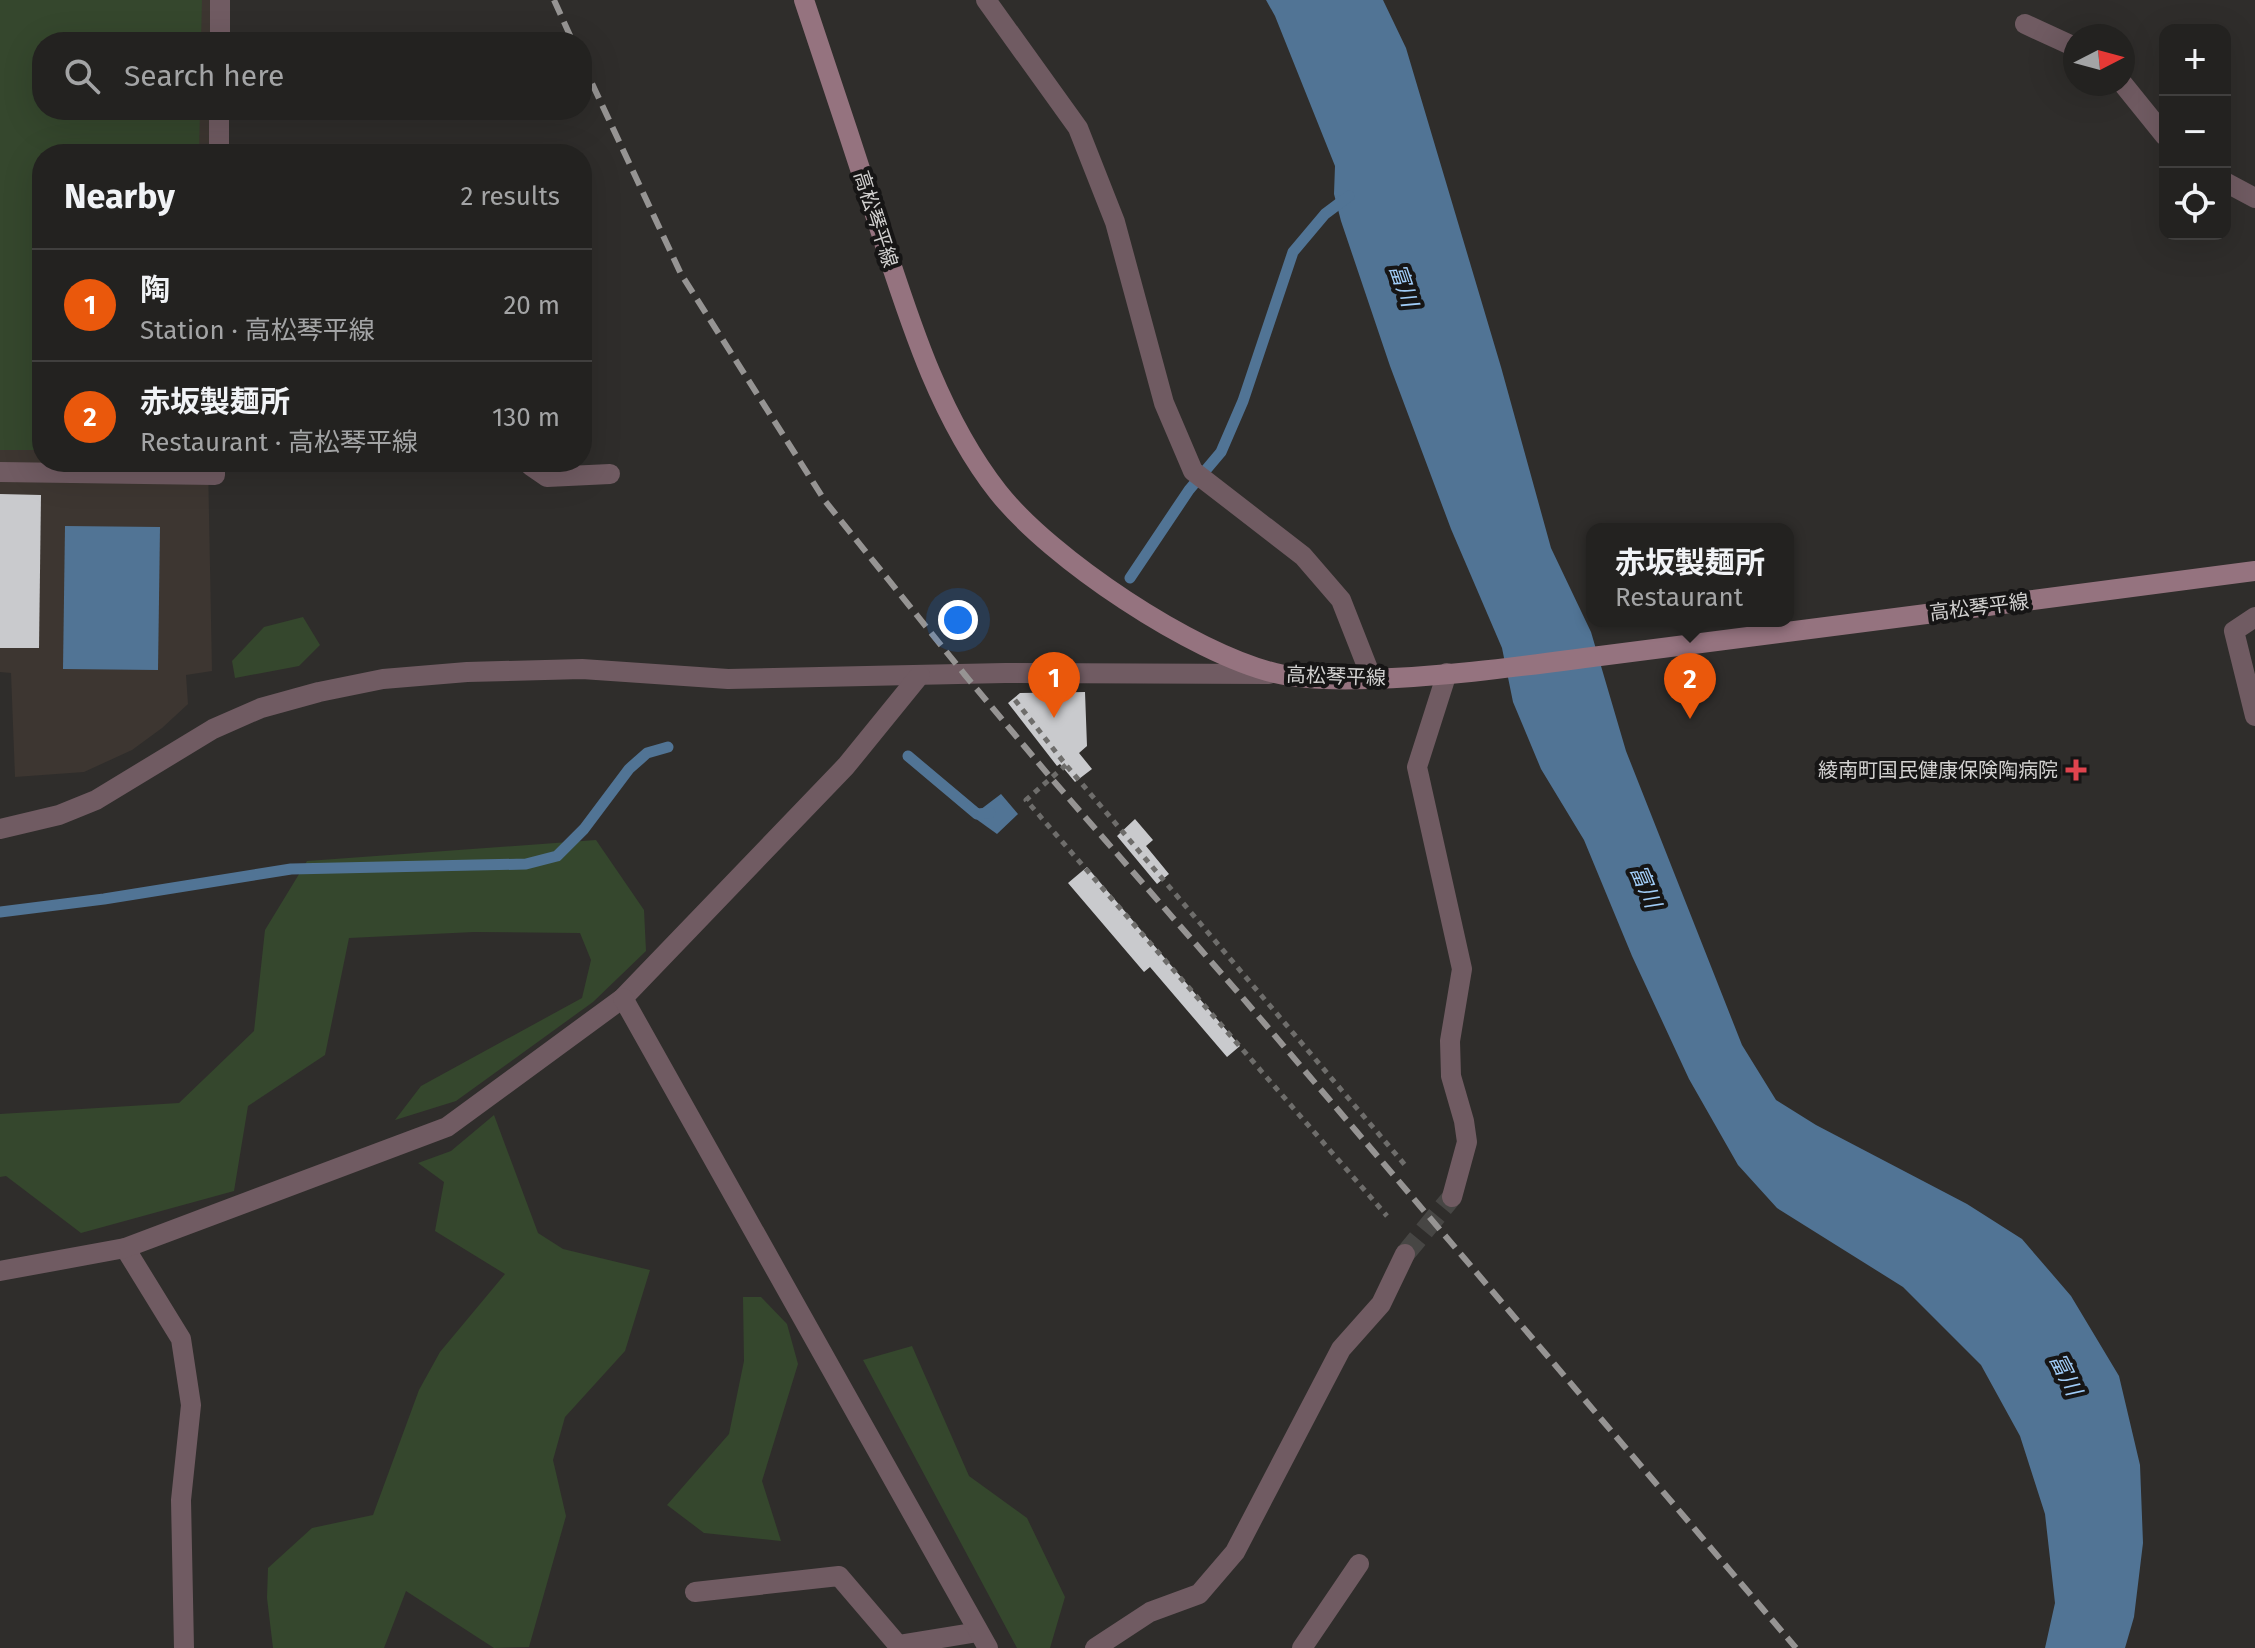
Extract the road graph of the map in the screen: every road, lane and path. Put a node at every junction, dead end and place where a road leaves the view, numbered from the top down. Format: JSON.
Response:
{"nodes":[{"id":1,"x":220,"y":0,"type":"edge"},
{"id":2,"x":804,"y":0,"type":"edge"},
{"id":3,"x":986,"y":0,"type":"edge"},
{"id":4,"x":2025,"y":24,"type":"dead end"},
{"id":5,"x":220,"y":32,"type":"edge"},
{"id":6,"x":2063,"y":41,"type":"edge"},
{"id":7,"x":2133,"y":96,"type":"edge"},
{"id":8,"x":219,"y":120,"type":"edge"},
{"id":9,"x":2159,"y":129,"type":"edge"},
{"id":10,"x":219,"y":144,"type":"edge"},
{"id":11,"x":2231,"y":185,"type":"edge"},
{"id":12,"x":2255,"y":198,"type":"edge"},
{"id":13,"x":0,"y":472,"type":"edge"},
{"id":14,"x":215,"y":472,"type":"edge"},
{"id":15,"x":540,"y":472,"type":"edge"},
{"id":16,"x":610,"y":474,"type":"dead end"},
{"id":17,"x":2255,"y":571,"type":"edge"},
{"id":18,"x":2255,"y":617,"type":"edge"},
{"id":19,"x":1005,"y":673,"type":"junction"},
{"id":20,"x":1447,"y":673,"type":"junction"},
{"id":21,"x":1277,"y":674,"type":"junction"},
{"id":22,"x":920,"y":675,"type":"junction"},
{"id":23,"x":1372,"y":679,"type":"junction"},
{"id":24,"x":2255,"y":716,"type":"edge"},
{"id":25,"x":1066,"y":765,"type":"junction"},
{"id":26,"x":0,"y":829,"type":"edge"},
{"id":27,"x":623,"y":998,"type":"junction"},
{"id":28,"x":1405,"y":1165,"type":"dead end"},
{"id":29,"x":1452,"y":1197,"type":"tunnel mouth"},
{"id":30,"x":1387,"y":1216,"type":"dead end"},
{"id":31,"x":125,"y":1248,"type":"junction"},
{"id":32,"x":1405,"y":1254,"type":"tunnel mouth"},
{"id":33,"x":0,"y":1271,"type":"edge"},
{"id":34,"x":1359,"y":1564,"type":"dead end"},
{"id":35,"x":695,"y":1592,"type":"dead end"},
{"id":36,"x":983,"y":1640,"type":"edge"},
{"id":37,"x":184,"y":1648,"type":"edge"},
{"id":38,"x":1095,"y":1648,"type":"edge"},
{"id":39,"x":1302,"y":1648,"type":"edge"}],
"edges":[{"from":1,"to":5,"type":"street"},
{"from":2,"to":21,"type":"main road","name":"高松琴平線"},
{"from":3,"to":23,"type":"street"},
{"from":4,"to":6,"type":"street"},
{"from":7,"to":9,"type":"street"},
{"from":8,"to":10,"type":"street"},
{"from":11,"to":12,"type":"street"},
{"from":13,"to":14,"type":"street"},
{"from":15,"to":16,"type":"street"},
{"from":17,"to":20,"type":"main road","name":"高松琴平線"},
{"from":18,"to":24,"type":"street"},
{"from":19,"to":21,"type":"street"},
{"from":19,"to":22,"type":"street"},
{"from":19,"to":25,"type":"path"},
{"from":20,"to":23,"type":"main road","name":"高松琴平線"},
{"from":20,"to":29,"type":"street"},
{"from":21,"to":23,"type":"main road","name":"高松琴平線"},
{"from":22,"to":26,"type":"street"},
{"from":22,"to":27,"type":"street"},
{"from":25,"to":28,"type":"path"},
{"from":25,"to":30,"type":"path"},
{"from":27,"to":31,"type":"street"},
{"from":27,"to":36,"type":"street"},
{"from":31,"to":33,"type":"street"},
{"from":31,"to":37,"type":"street"},
{"from":32,"to":38,"type":"street"},
{"from":34,"to":39,"type":"street"},
{"from":35,"to":36,"type":"street"}]}
